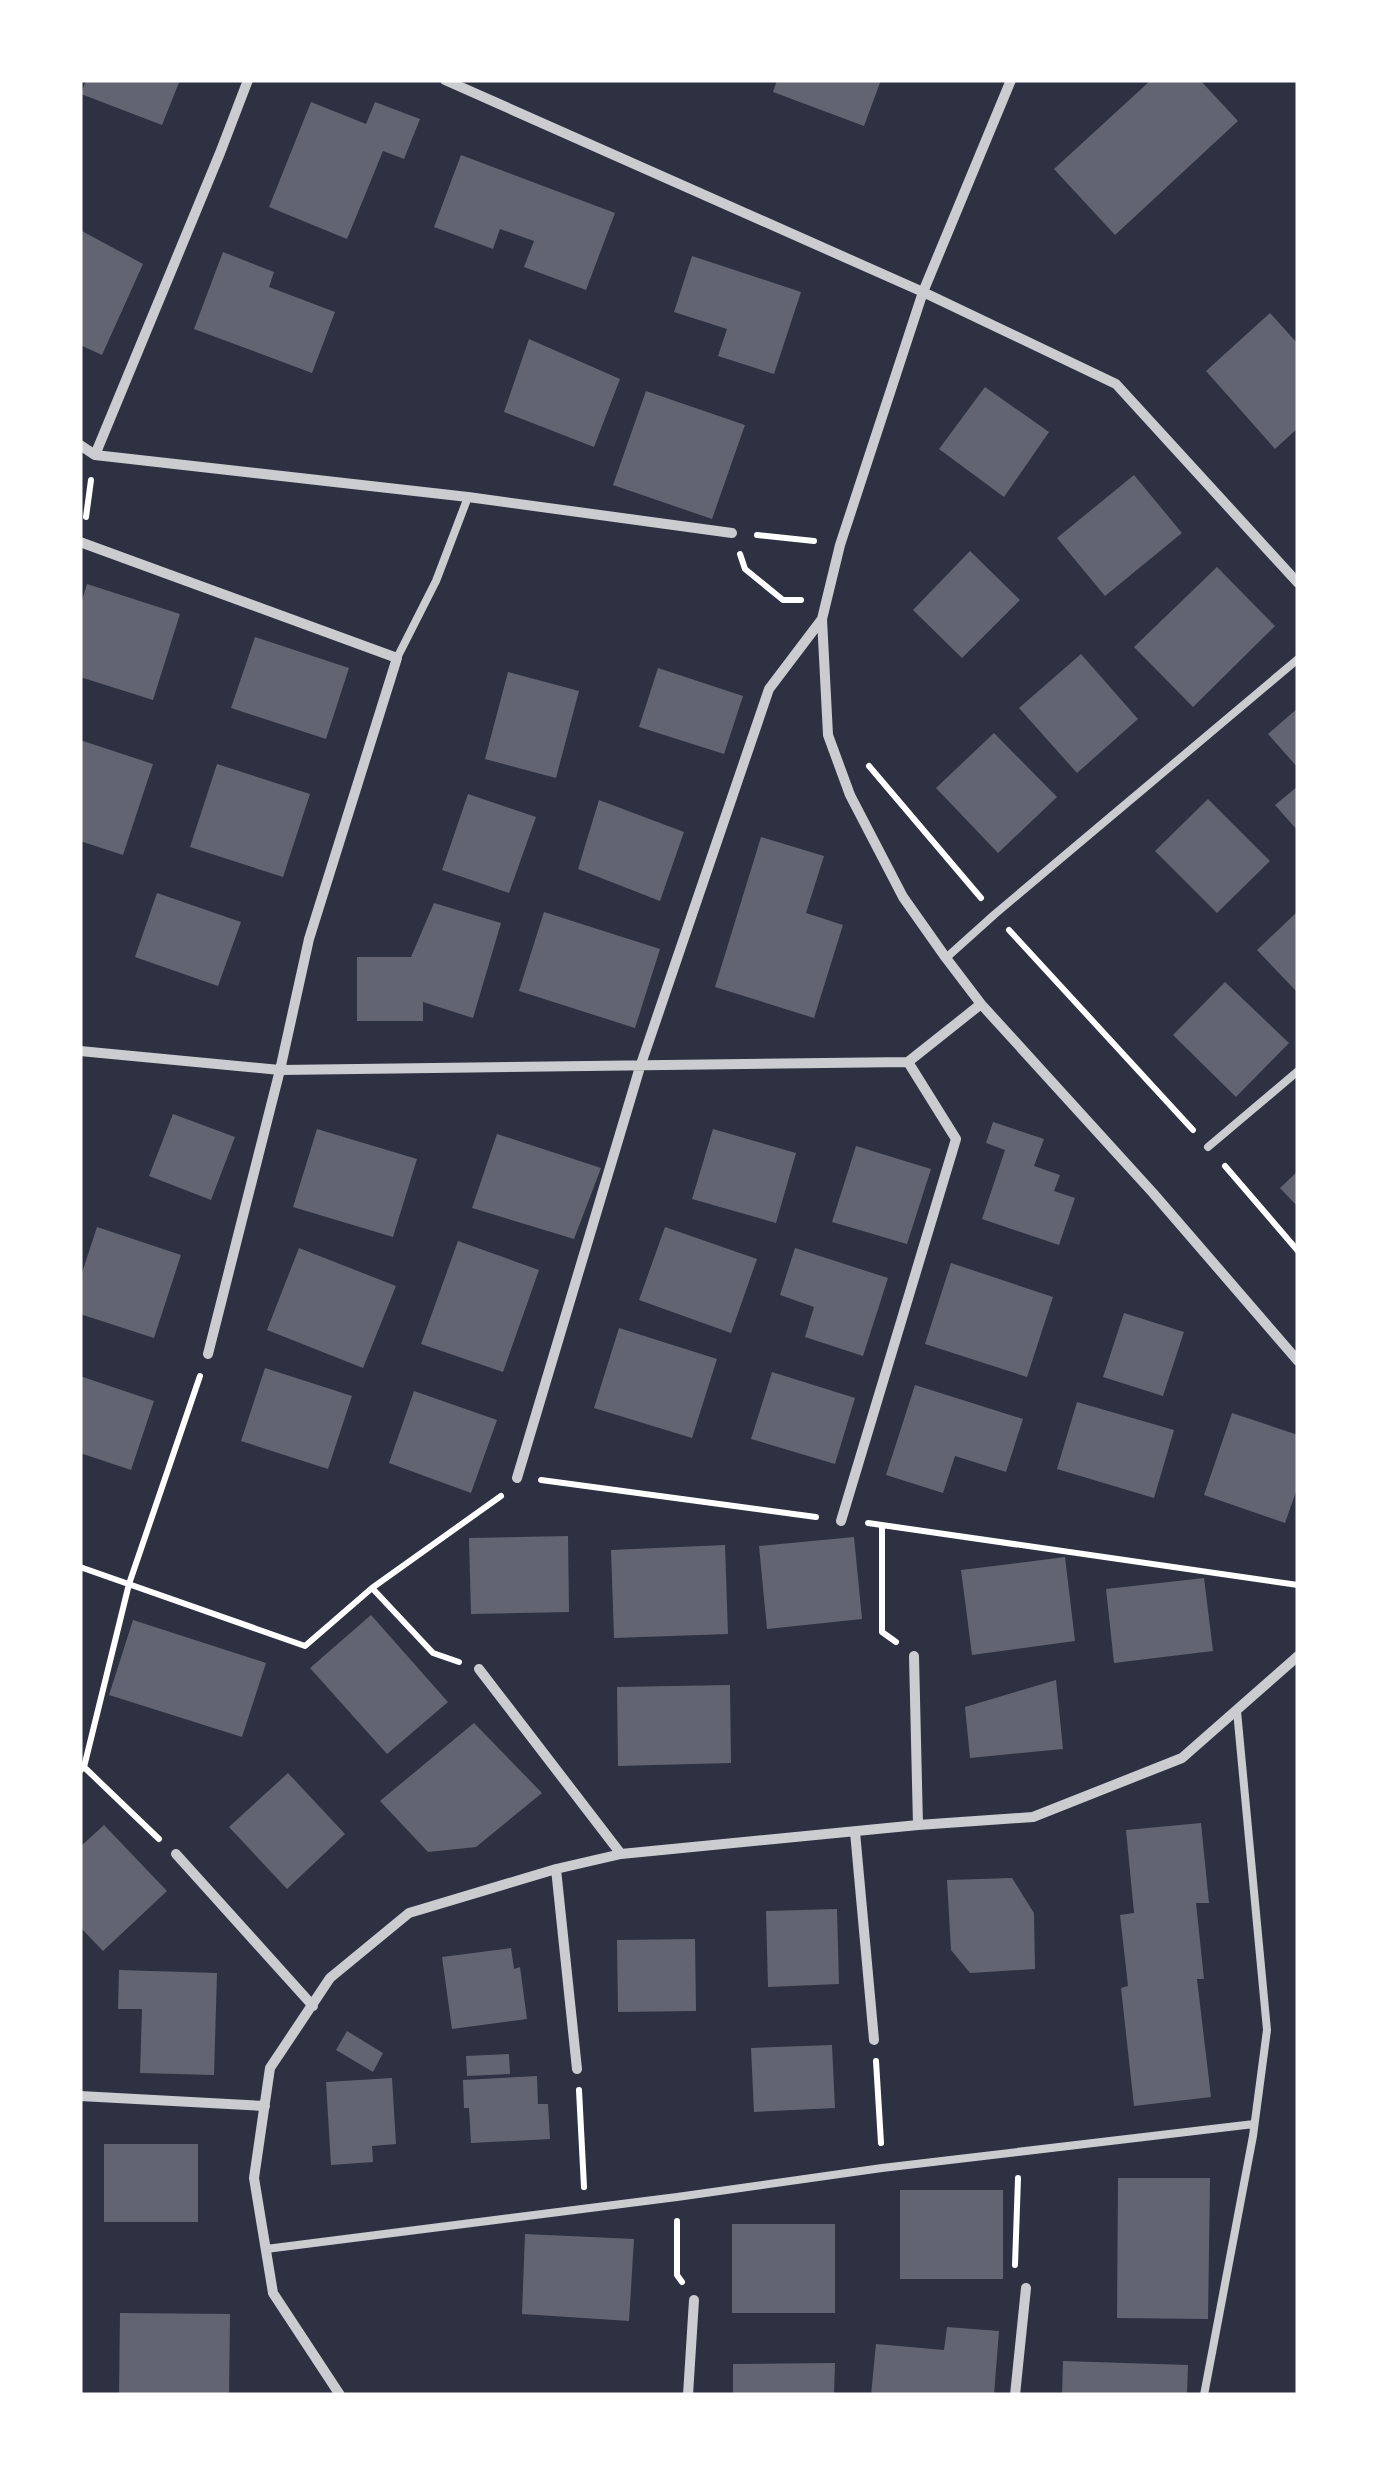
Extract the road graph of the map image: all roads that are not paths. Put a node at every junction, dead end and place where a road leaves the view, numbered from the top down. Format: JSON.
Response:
{"nodes":[{"id":1,"x":248,"y":80,"type":"edge"},
{"id":2,"x":445,"y":80,"type":"edge"},
{"id":3,"x":1011,"y":80,"type":"edge"},
{"id":4,"x":923,"y":292,"type":"junction"},
{"id":5,"x":80,"y":445,"type":"edge"},
{"id":6,"x":95,"y":455,"type":"junction"},
{"id":7,"x":468,"y":497,"type":"junction"},
{"id":8,"x":732,"y":533,"type":"road end"},
{"id":9,"x":81,"y":544,"type":"edge"},
{"id":10,"x":1298,"y":583,"type":"edge"},
{"id":11,"x":822,"y":619,"type":"junction"},
{"id":12,"x":397,"y":658,"type":"junction"},
{"id":13,"x":1298,"y":659,"type":"edge"},
{"id":14,"x":946,"y":958,"type":"junction"},
{"id":15,"x":981,"y":1004,"type":"junction"},
{"id":16,"x":80,"y":1051,"type":"edge"},
{"id":17,"x":908,"y":1062,"type":"junction"},
{"id":18,"x":640,"y":1067,"type":"junction"},
{"id":19,"x":280,"y":1070,"type":"junction"},
{"id":20,"x":1298,"y":1072,"type":"edge"},
{"id":21,"x":1208,"y":1147,"type":"road end"},
{"id":22,"x":208,"y":1354,"type":"road end"},
{"id":23,"x":1298,"y":1361,"type":"edge"},
{"id":24,"x":517,"y":1478,"type":"dead end"},
{"id":25,"x":841,"y":1520,"type":"dead end"},
{"id":26,"x":914,"y":1656,"type":"road end"},
{"id":27,"x":1298,"y":1656,"type":"edge"},
{"id":28,"x":478,"y":1669,"type":"road end"},
{"id":29,"x":1236,"y":1711,"type":"junction"},
{"id":30,"x":918,"y":1825,"type":"junction"},
{"id":31,"x":855,"y":1832,"type":"junction"},
{"id":32,"x":176,"y":1854,"type":"road end"},
{"id":33,"x":622,"y":1854,"type":"junction"},
{"id":34,"x":556,"y":1869,"type":"junction"},
{"id":35,"x":313,"y":2006,"type":"junction"},
{"id":36,"x":874,"y":2040,"type":"road end"},
{"id":37,"x":577,"y":2069,"type":"road end"},
{"id":38,"x":80,"y":2096,"type":"edge"},
{"id":39,"x":265,"y":2106,"type":"junction"},
{"id":40,"x":1254,"y":2124,"type":"junction"},
{"id":41,"x":266,"y":2249,"type":"junction"},
{"id":42,"x":1026,"y":2288,"type":"road end"},
{"id":43,"x":694,"y":2300,"type":"road end"},
{"id":44,"x":340,"y":2395,"type":"edge"},
{"id":45,"x":688,"y":2395,"type":"edge"},
{"id":46,"x":1015,"y":2395,"type":"edge"},
{"id":47,"x":1204,"y":2395,"type":"edge"}],
"edges":[{"from":1,"to":6,"type":"street"},
{"from":2,"to":4,"type":"street"},
{"from":3,"to":4,"type":"street"},
{"from":4,"to":10,"type":"street"},
{"from":4,"to":11,"type":"street"},
{"from":5,"to":6,"type":"street"},
{"from":6,"to":7,"type":"street"},
{"from":7,"to":8,"type":"street"},
{"from":7,"to":12,"type":"lane"},
{"from":9,"to":12,"type":"street"},
{"from":11,"to":14,"type":"street"},
{"from":11,"to":18,"type":"street"},
{"from":12,"to":19,"type":"street"},
{"from":13,"to":14,"type":"lane"},
{"from":14,"to":15,"type":"street"},
{"from":15,"to":17,"type":"street"},
{"from":15,"to":23,"type":"street"},
{"from":16,"to":19,"type":"street"},
{"from":17,"to":18,"type":"street"},
{"from":17,"to":25,"type":"street"},
{"from":18,"to":19,"type":"street"},
{"from":18,"to":24,"type":"street"},
{"from":19,"to":22,"type":"street"},
{"from":20,"to":21,"type":"lane"},
{"from":26,"to":30,"type":"street"},
{"from":27,"to":29,"type":"street"},
{"from":28,"to":33,"type":"street"},
{"from":29,"to":30,"type":"street"},
{"from":29,"to":40,"type":"lane"},
{"from":30,"to":31,"type":"street"},
{"from":31,"to":33,"type":"street"},
{"from":31,"to":36,"type":"street"},
{"from":32,"to":35,"type":"street"},
{"from":33,"to":34,"type":"street"},
{"from":34,"to":35,"type":"street"},
{"from":34,"to":37,"type":"street"},
{"from":35,"to":39,"type":"street"},
{"from":38,"to":39,"type":"street"},
{"from":39,"to":41,"type":"street"},
{"from":40,"to":41,"type":"lane"},
{"from":40,"to":47,"type":"lane"},
{"from":41,"to":44,"type":"street"},
{"from":42,"to":46,"type":"street"},
{"from":43,"to":45,"type":"street"}]}
